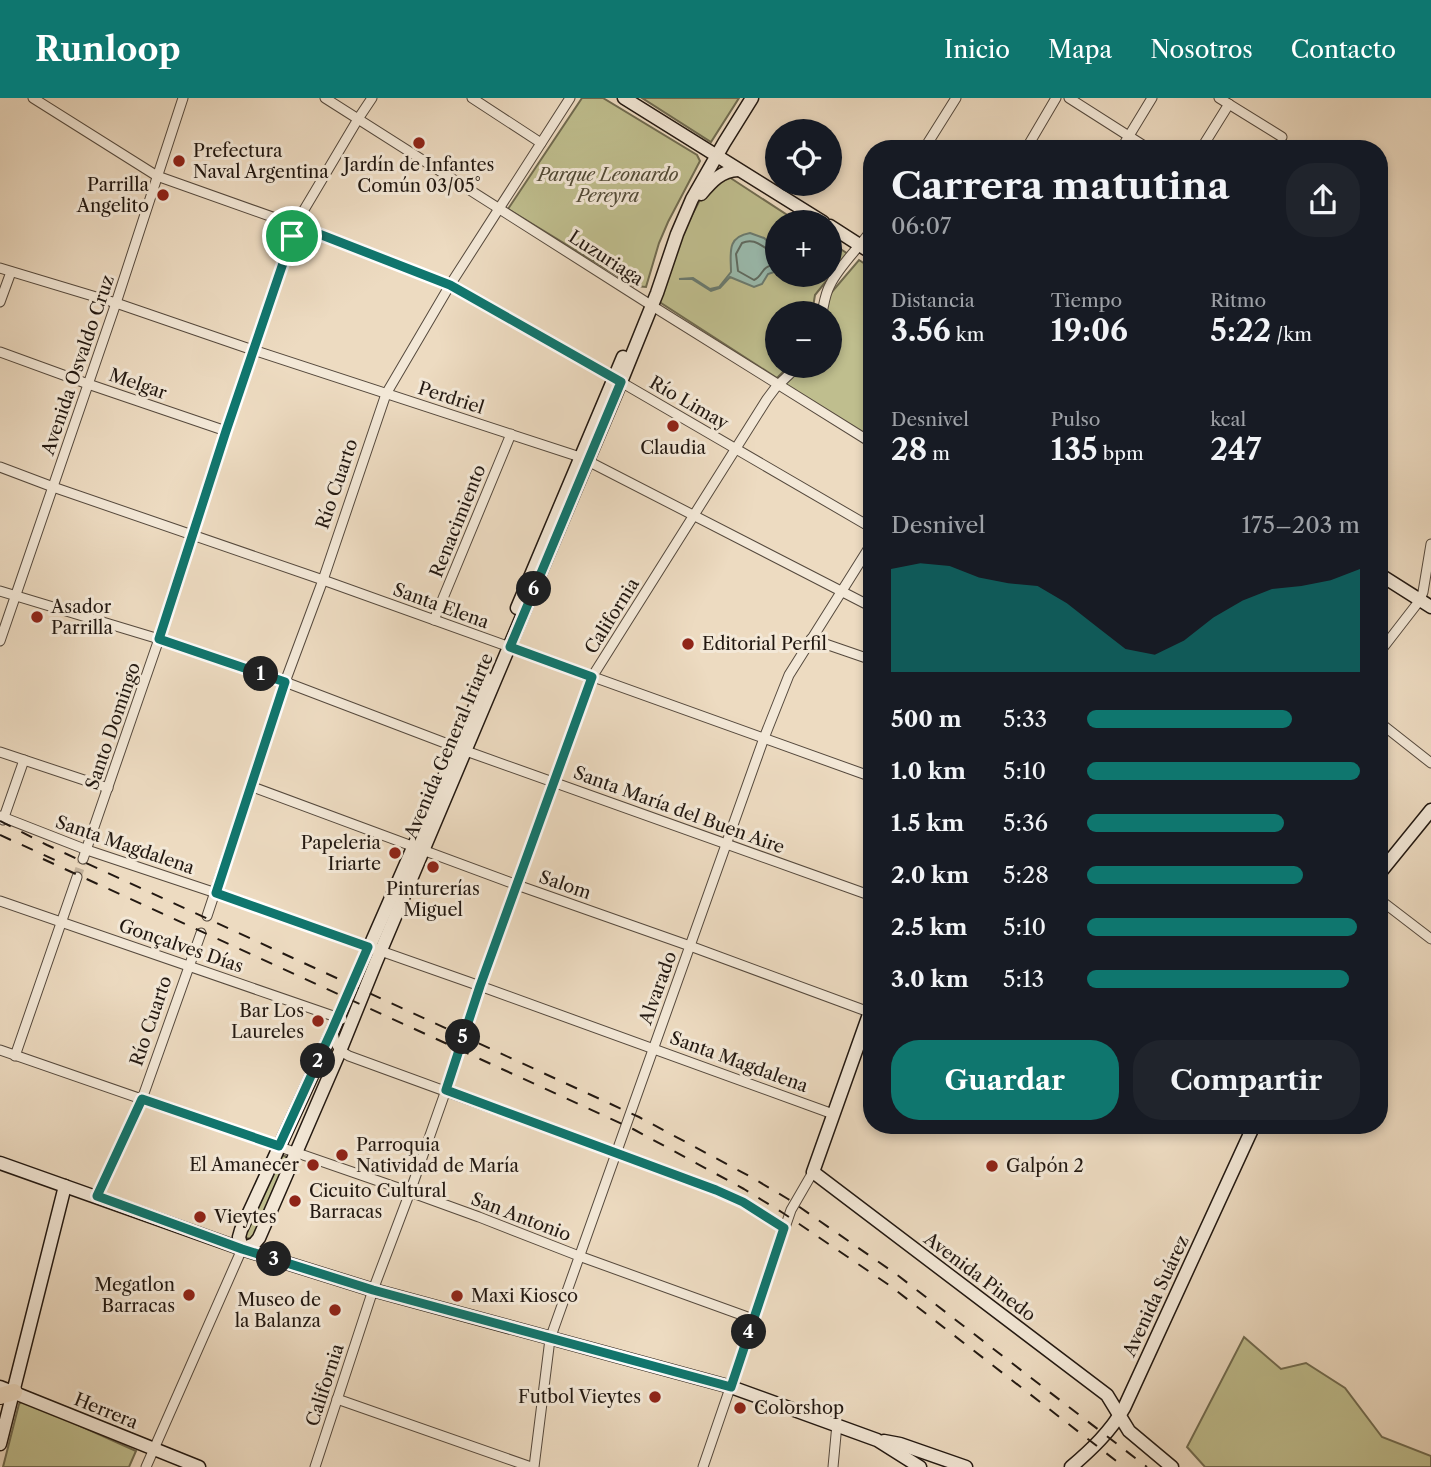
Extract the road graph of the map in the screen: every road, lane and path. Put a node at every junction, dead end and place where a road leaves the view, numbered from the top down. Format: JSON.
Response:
{"nodes":[{"id":1,"x":33,"y":98,"type":"edge"},
{"id":2,"x":183,"y":98,"type":"edge"},
{"id":3,"x":326,"y":98,"type":"edge"},
{"id":4,"x":372,"y":98,"type":"edge"},
{"id":5,"x":472,"y":98,"type":"edge"},
{"id":6,"x":570,"y":98,"type":"edge"},
{"id":7,"x":624,"y":98,"type":"edge"},
{"id":8,"x":743,"y":98,"type":"edge"},
{"id":9,"x":752,"y":98,"type":"edge"},
{"id":10,"x":956,"y":98,"type":"edge"},
{"id":11,"x":1056,"y":98,"type":"edge"},
{"id":12,"x":1069,"y":98,"type":"edge"},
{"id":13,"x":1152,"y":98,"type":"edge"},
{"id":14,"x":1219,"y":98,"type":"edge"},
{"id":15,"x":1229,"y":104,"type":"junction"},
{"id":16,"x":358,"y":119,"type":"junction"},
{"id":17,"x":1129,"y":136,"type":"junction"},
{"id":18,"x":1282,"y":136,"type":"dead end"},
{"id":19,"x":930,"y":140,"type":"edge"},
{"id":20,"x":1031,"y":140,"type":"edge"},
{"id":21,"x":1127,"y":140,"type":"edge"},
{"id":22,"x":1135,"y":140,"type":"edge"},
{"id":23,"x":1207,"y":140,"type":"edge"},
{"id":24,"x":541,"y":143,"type":"junction"},
{"id":25,"x":713,"y":154,"type":"junction"},
{"id":26,"x":738,"y":170,"type":"junction"},
{"id":27,"x":157,"y":176,"type":"junction"},
{"id":28,"x":500,"y":208,"type":"junction"},
{"id":29,"x":803,"y":210,"type":"edge"},
{"id":30,"x":681,"y":223,"type":"junction"},
{"id":31,"x":296,"y":225,"type":"junction"},
{"id":32,"x":842,"y":234,"type":"edge"},
{"id":33,"x":863,"y":247,"type":"edge"},
{"id":34,"x":863,"y":252,"type":"edge"},
{"id":35,"x":0,"y":268,"type":"edge"},
{"id":36,"x":10,"y":272,"type":"junction"},
{"id":37,"x":450,"y":285,"type":"junction"},
{"id":38,"x":824,"y":301,"type":"edge"},
{"id":39,"x":0,"y":302,"type":"edge"},
{"id":40,"x":116,"y":303,"type":"junction"},
{"id":41,"x":649,"y":304,"type":"junction"},
{"id":42,"x":253,"y":351,"type":"junction"},
{"id":43,"x":0,"y":352,"type":"edge"},
{"id":44,"x":785,"y":378,"type":"edge"},
{"id":45,"x":618,"y":380,"type":"junction"},
{"id":46,"x":88,"y":384,"type":"junction"},
{"id":47,"x":778,"y":385,"type":"junction"},
{"id":48,"x":386,"y":394,"type":"junction"},
{"id":49,"x":226,"y":431,"type":"junction"},
{"id":50,"x":511,"y":434,"type":"junction"},
{"id":51,"x":863,"y":437,"type":"edge"},
{"id":52,"x":736,"y":448,"type":"junction"},
{"id":53,"x":584,"y":459,"type":"junction"},
{"id":54,"x":0,"y":467,"type":"edge"},
{"id":55,"x":53,"y":487,"type":"junction"},
{"id":56,"x":693,"y":516,"type":"junction"},
{"id":57,"x":863,"y":523,"type":"edge"},
{"id":58,"x":194,"y":536,"type":"junction"},
{"id":59,"x":1431,"y":544,"type":"edge"},
{"id":60,"x":863,"y":556,"type":"edge"},
{"id":61,"x":323,"y":580,"type":"junction"},
{"id":62,"x":1388,"y":580,"type":"edge"},
{"id":63,"x":0,"y":591,"type":"edge"},
{"id":64,"x":841,"y":591,"type":"junction"},
{"id":65,"x":16,"y":596,"type":"junction"},
{"id":66,"x":863,"y":602,"type":"edge"},
{"id":67,"x":1426,"y":603,"type":"edge"},
{"id":68,"x":434,"y":620,"type":"junction"},
{"id":69,"x":159,"y":639,"type":"junction"},
{"id":70,"x":811,"y":639,"type":"junction"},
{"id":71,"x":0,"y":641,"type":"edge"},
{"id":72,"x":1388,"y":643,"type":"edge"},
{"id":73,"x":506,"y":646,"type":"junction"},
{"id":74,"x":863,"y":657,"type":"edge"},
{"id":75,"x":592,"y":677,"type":"junction"},
{"id":76,"x":285,"y":682,"type":"junction"},
{"id":77,"x":1388,"y":729,"type":"edge"},
{"id":78,"x":764,"y":738,"type":"junction"},
{"id":79,"x":462,"y":750,"type":"junction"},
{"id":80,"x":0,"y":752,"type":"edge"},
{"id":81,"x":24,"y":760,"type":"junction"},
{"id":82,"x":1431,"y":763,"type":"edge"},
{"id":83,"x":863,"y":774,"type":"edge"},
{"id":84,"x":553,"y":781,"type":"junction"},
{"id":85,"x":250,"y":786,"type":"junction"},
{"id":86,"x":108,"y":788,"type":"junction"},
{"id":87,"x":1431,"y":810,"type":"edge"},
{"id":88,"x":2,"y":818,"type":"edge"},
{"id":89,"x":726,"y":844,"type":"junction"},
{"id":90,"x":419,"y":848,"type":"junction"},
{"id":91,"x":85,"y":855,"type":"junction"},
{"id":92,"x":1388,"y":863,"type":"edge"},
{"id":93,"x":77,"y":877,"type":"tunnel mouth"},
{"id":94,"x":517,"y":885,"type":"junction"},
{"id":95,"x":216,"y":893,"type":"junction"},
{"id":96,"x":863,"y":893,"type":"edge"},
{"id":97,"x":0,"y":901,"type":"edge"},
{"id":98,"x":1388,"y":906,"type":"edge"},
{"id":99,"x":207,"y":916,"type":"dead end"},
{"id":100,"x":61,"y":921,"type":"junction"},
{"id":101,"x":201,"y":933,"type":"dead end"},
{"id":102,"x":1431,"y":939,"type":"edge"},
{"id":103,"x":690,"y":946,"type":"junction"},
{"id":104,"x":374,"y":949,"type":"junction"},
{"id":105,"x":190,"y":966,"type":"junction"},
{"id":106,"x":480,"y":986,"type":"junction"},
{"id":107,"x":863,"y":1007,"type":"edge"},
{"id":108,"x":338,"y":1017,"type":"junction"},
{"id":109,"x":351,"y":1023,"type":"junction"},
{"id":110,"x":863,"y":1029,"type":"edge"},
{"id":111,"x":332,"y":1030,"type":"junction"},
{"id":112,"x":653,"y":1047,"type":"junction"},
{"id":113,"x":0,"y":1051,"type":"edge"},
{"id":114,"x":340,"y":1051,"type":"junction"},
{"id":115,"x":15,"y":1056,"type":"junction"},
{"id":116,"x":446,"y":1090,"type":"junction"},
{"id":117,"x":142,"y":1099,"type":"junction"},
{"id":118,"x":833,"y":1114,"type":"junction"},
{"id":119,"x":1250,"y":1134,"type":"edge"},
{"id":120,"x":279,"y":1146,"type":"junction"},
{"id":121,"x":296,"y":1152,"type":"junction"},
{"id":122,"x":615,"y":1152,"type":"junction"},
{"id":123,"x":0,"y":1163,"type":"edge"},
{"id":124,"x":813,"y":1172,"type":"junction"},
{"id":125,"x":65,"y":1186,"type":"junction"},
{"id":126,"x":410,"y":1192,"type":"junction"},
{"id":127,"x":97,"y":1196,"type":"junction"},
{"id":128,"x":784,"y":1228,"type":"junction"},
{"id":129,"x":242,"y":1249,"type":"junction"},
{"id":130,"x":579,"y":1256,"type":"junction"},
{"id":131,"x":373,"y":1290,"type":"junction"},
{"id":132,"x":753,"y":1318,"type":"junction"},
{"id":133,"x":550,"y":1339,"type":"junction"},
{"id":134,"x":731,"y":1387,"type":"junction"},
{"id":135,"x":5,"y":1391,"type":"edge"},
{"id":136,"x":337,"y":1399,"type":"junction"},
{"id":137,"x":1119,"y":1415,"type":"junction"},
{"id":138,"x":837,"y":1424,"type":"junction"},
{"id":139,"x":877,"y":1440,"type":"junction"},
{"id":140,"x":0,"y":1444,"type":"edge"},
{"id":141,"x":153,"y":1449,"type":"junction"},
{"id":142,"x":146,"y":1467,"type":"edge"},
{"id":143,"x":199,"y":1467,"type":"edge"},
{"id":144,"x":315,"y":1467,"type":"edge"},
{"id":145,"x":532,"y":1467,"type":"edge"},
{"id":146,"x":703,"y":1467,"type":"edge"},
{"id":147,"x":833,"y":1467,"type":"edge"},
{"id":148,"x":920,"y":1467,"type":"edge"},
{"id":149,"x":966,"y":1467,"type":"edge"},
{"id":150,"x":1071,"y":1467,"type":"edge"},
{"id":151,"x":1172,"y":1467,"type":"edge"}],
"edges":[{"from":1,"to":27,"type":"street","name":"Río Limay"},
{"from":2,"to":27,"type":"street","name":"Avenida Osvaldo Cruz"},
{"from":3,"to":16,"type":"street","name":"Luzuriaga"},
{"from":4,"to":16,"type":"street","name":"Santo Domingo"},
{"from":5,"to":24,"type":"street"},
{"from":6,"to":24,"type":"street","name":"Río Cuarto"},
{"from":7,"to":25,"type":"main road"},
{"from":8,"to":25,"type":"main road","name":"Avenida General Iriarte"},
{"from":9,"to":25,"type":"main road","name":"Avenida General Iriarte"},
{"from":10,"to":19,"type":"street"},
{"from":11,"to":20,"type":"street"},
{"from":12,"to":17,"type":"street"},
{"from":13,"to":17,"type":"street"},
{"from":14,"to":15,"type":"street"},
{"from":15,"to":18,"type":"street"},
{"from":15,"to":23,"type":"street"},
{"from":16,"to":28,"type":"street","name":"Luzuriaga"},
{"from":16,"to":31,"type":"street","name":"Santo Domingo"},
{"from":17,"to":21,"type":"street"},
{"from":17,"to":22,"type":"street"},
{"from":24,"to":28,"type":"street","name":"Río Cuarto"},
{"from":25,"to":26,"type":"main road"},
{"from":25,"to":30,"type":"main road","name":"Avenida General Iriarte"},
{"from":25,"to":41,"type":"main road","name":"Avenida General Iriarte"},
{"from":26,"to":29,"type":"main road"},
{"from":26,"to":30,"type":"main road"},
{"from":27,"to":31,"type":"street","name":"Río Limay"},
{"from":27,"to":40,"type":"street","name":"Avenida Osvaldo Cruz"},
{"from":28,"to":37,"type":"street","name":"Río Cuarto"},
{"from":28,"to":41,"type":"street","name":"Luzuriaga"},
{"from":30,"to":41,"type":"main road","name":"Avenida General Iriarte"},
{"from":31,"to":37,"type":"street","name":"Río Limay"},
{"from":31,"to":42,"type":"street","name":"Santo Domingo"},
{"from":32,"to":33,"type":"main road"},
{"from":34,"to":38,"type":"street"},
{"from":35,"to":36,"type":"street","name":"Perdriel"},
{"from":36,"to":39,"type":"street"},
{"from":36,"to":40,"type":"street","name":"Perdriel"},
{"from":37,"to":45,"type":"street","name":"Río Limay"},
{"from":37,"to":48,"type":"street","name":"Río Cuarto"},
{"from":40,"to":42,"type":"street","name":"Perdriel"},
{"from":40,"to":46,"type":"street","name":"Avenida Osvaldo Cruz"},
{"from":41,"to":45,"type":"main road","name":"Avenida General Iriarte"},
{"from":41,"to":47,"type":"street","name":"Luzuriaga"},
{"from":42,"to":48,"type":"street","name":"Perdriel"},
{"from":42,"to":49,"type":"street","name":"Santo Domingo"},
{"from":43,"to":46,"type":"street","name":"Melgar"},
{"from":44,"to":47,"type":"street","name":"California"},
{"from":45,"to":52,"type":"street","name":"Río Limay"},
{"from":45,"to":53,"type":"main road","name":"Avenida General Iriarte"},
{"from":46,"to":49,"type":"street","name":"Melgar"},
{"from":46,"to":55,"type":"street","name":"Avenida Osvaldo Cruz"},
{"from":47,"to":51,"type":"street","name":"Luzuriaga"},
{"from":47,"to":52,"type":"street","name":"California"},
{"from":48,"to":50,"type":"street","name":"Perdriel"},
{"from":48,"to":61,"type":"street","name":"Río Cuarto"},
{"from":49,"to":58,"type":"street","name":"Santo Domingo"},
{"from":50,"to":53,"type":"street","name":"Perdriel"},
{"from":50,"to":68,"type":"street","name":"Renacimiento"},
{"from":52,"to":56,"type":"street","name":"California"},
{"from":52,"to":57,"type":"street","name":"Río Limay"},
{"from":53,"to":56,"type":"street","name":"Perdriel"},
{"from":53,"to":73,"type":"main road","name":"Avenida General Iriarte"},
{"from":54,"to":55,"type":"street","name":"Santa Elena"},
{"from":55,"to":58,"type":"street","name":"Santa Elena"},
{"from":55,"to":65,"type":"street","name":"Avenida Osvaldo Cruz"},
{"from":56,"to":64,"type":"street","name":"Perdriel"},
{"from":56,"to":75,"type":"street","name":"California"},
{"from":58,"to":61,"type":"street","name":"Santa Elena"},
{"from":58,"to":69,"type":"street","name":"Santo Domingo"},
{"from":59,"to":67,"type":"street"},
{"from":60,"to":64,"type":"street","name":"Alvarado"},
{"from":61,"to":68,"type":"street","name":"Santa Elena"},
{"from":61,"to":76,"type":"street","name":"Río Cuarto"},
{"from":62,"to":67,"type":"main road"},
{"from":63,"to":65,"type":"street","name":"Santa María del Buen Aire"},
{"from":64,"to":66,"type":"street","name":"Perdriel"},
{"from":64,"to":70,"type":"street","name":"Alvarado"},
{"from":65,"to":69,"type":"street","name":"Santa María del Buen Aire"},
{"from":65,"to":71,"type":"street","name":"Avenida Osvaldo Cruz"},
{"from":67,"to":72,"type":"street"},
{"from":68,"to":73,"type":"street","name":"Santa Elena"},
{"from":69,"to":76,"type":"street","name":"Santa María del Buen Aire"},
{"from":69,"to":86,"type":"street","name":"Santo Domingo"},
{"from":70,"to":74,"type":"street"},
{"from":70,"to":78,"type":"street","name":"Alvarado"},
{"from":73,"to":75,"type":"street","name":"Santa Elena"},
{"from":73,"to":79,"type":"main road","name":"Avenida General Iriarte"},
{"from":75,"to":78,"type":"street","name":"Santa Elena"},
{"from":75,"to":84,"type":"street","name":"California"},
{"from":76,"to":79,"type":"street","name":"Santa María del Buen Aire"},
{"from":76,"to":85,"type":"street","name":"Río Cuarto"},
{"from":77,"to":82,"type":"street"},
{"from":78,"to":83,"type":"street","name":"Santa Elena"},
{"from":78,"to":89,"type":"street","name":"Alvarado"},
{"from":79,"to":84,"type":"street","name":"Santa María del Buen Aire"},
{"from":79,"to":90,"type":"main road","name":"Avenida General Iriarte"},
{"from":80,"to":81,"type":"street"},
{"from":81,"to":86,"type":"street"},
{"from":81,"to":88,"type":"street"},
{"from":84,"to":89,"type":"street","name":"Santa María del Buen Aire"},
{"from":84,"to":94,"type":"street","name":"California"},
{"from":85,"to":90,"type":"street","name":"Salom"},
{"from":85,"to":95,"type":"street","name":"Río Cuarto"},
{"from":86,"to":91,"type":"street","name":"Santo Domingo"},
{"from":87,"to":92,"type":"main road"},
{"from":88,"to":91,"type":"street","name":"Santa Magdalena"},
{"from":89,"to":96,"type":"street","name":"Santa María del Buen Aire"},
{"from":89,"to":103,"type":"street","name":"Alvarado"},
{"from":90,"to":94,"type":"street","name":"Salom"},
{"from":90,"to":104,"type":"main road","name":"Avenida General Iriarte"},
{"from":91,"to":95,"type":"street","name":"Santa Magdalena"},
{"from":93,"to":100,"type":"street"},
{"from":94,"to":103,"type":"street","name":"Salom"},
{"from":94,"to":106,"type":"street","name":"California"},
{"from":95,"to":99,"type":"street","name":"Río Cuarto"},
{"from":95,"to":104,"type":"street","name":"Santa Magdalena"},
{"from":97,"to":100,"type":"street","name":"Gonçalves Días"},
{"from":98,"to":102,"type":"street"},
{"from":100,"to":105,"type":"street","name":"Gonçalves Días"},
{"from":100,"to":115,"type":"street"},
{"from":101,"to":105,"type":"street","name":"Río Cuarto"},
{"from":103,"to":107,"type":"street","name":"Salom"},
{"from":103,"to":112,"type":"street","name":"Alvarado"},
{"from":104,"to":106,"type":"street","name":"Santa Magdalena"},
{"from":104,"to":108,"type":"main road","name":"Avenida General Iriarte"},
{"from":104,"to":109,"type":"main road","name":"Avenida General Iriarte"},
{"from":105,"to":108,"type":"street","name":"Gonçalves Días"},
{"from":105,"to":117,"type":"street","name":"Río Cuarto"},
{"from":106,"to":112,"type":"street","name":"Santa Magdalena"},
{"from":106,"to":116,"type":"street","name":"California"},
{"from":108,"to":109,"type":"street","name":"Gonçalves Días"},
{"from":108,"to":111,"type":"main road","name":"Avenida General Iriarte"},
{"from":109,"to":114,"type":"main road","name":"Avenida General Iriarte"},
{"from":110,"to":118,"type":"main road"},
{"from":111,"to":114,"type":"street"},
{"from":111,"to":120,"type":"main road","name":"Avenida General Iriarte"},
{"from":112,"to":118,"type":"street","name":"Santa Magdalena"},
{"from":112,"to":122,"type":"street","name":"Alvarado"},
{"from":113,"to":115,"type":"street","name":"San Antonio"},
{"from":114,"to":116,"type":"street"},
{"from":114,"to":121,"type":"main road","name":"Avenida General Iriarte"},
{"from":115,"to":117,"type":"street","name":"San Antonio"},
{"from":116,"to":122,"type":"street"},
{"from":116,"to":126,"type":"street","name":"California"},
{"from":117,"to":120,"type":"street","name":"San Antonio"},
{"from":117,"to":127,"type":"street","name":"Río Cuarto"},
{"from":118,"to":124,"type":"main road"},
{"from":119,"to":137,"type":"main road","name":"Avenida Suárez"},
{"from":120,"to":121,"type":"street","name":"San Antonio"},
{"from":120,"to":129,"type":"main road","name":"Avenida General Iriarte"},
{"from":121,"to":126,"type":"street","name":"San Antonio"},
{"from":121,"to":129,"type":"main road","name":"Avenida General Iriarte"},
{"from":122,"to":128,"type":"street"},
{"from":122,"to":130,"type":"street","name":"Alvarado"},
{"from":123,"to":125,"type":"main road"},
{"from":124,"to":128,"type":"street"},
{"from":124,"to":137,"type":"main road","name":"Avenida Pinedo"},
{"from":125,"to":127,"type":"main road"},
{"from":125,"to":135,"type":"main road"},
{"from":126,"to":130,"type":"street","name":"San Antonio"},
{"from":126,"to":131,"type":"street","name":"California"},
{"from":127,"to":129,"type":"main road"},
{"from":128,"to":132,"type":"street"},
{"from":129,"to":131,"type":"main road"},
{"from":129,"to":141,"type":"street","name":"Avenida General Iriarte"},
{"from":130,"to":132,"type":"street","name":"San Antonio"},
{"from":130,"to":133,"type":"street","name":"Alvarado"},
{"from":131,"to":133,"type":"main road"},
{"from":131,"to":136,"type":"street","name":"California"},
{"from":132,"to":134,"type":"street"},
{"from":133,"to":134,"type":"main road"},
{"from":133,"to":145,"type":"street","name":"Alvarado"},
{"from":134,"to":138,"type":"main road"},
{"from":134,"to":146,"type":"street"},
{"from":135,"to":140,"type":"main road"},
{"from":135,"to":141,"type":"main road","name":"Herrera"},
{"from":136,"to":144,"type":"street","name":"California"},
{"from":136,"to":145,"type":"street"},
{"from":137,"to":150,"type":"main road","name":"Avenida Suárez"},
{"from":137,"to":151,"type":"main road","name":"Avenida Pinedo"},
{"from":138,"to":139,"type":"main road"},
{"from":138,"to":147,"type":"street"},
{"from":139,"to":148,"type":"main road"},
{"from":139,"to":149,"type":"main road"},
{"from":141,"to":142,"type":"street","name":"Avenida General Iriarte"},
{"from":141,"to":143,"type":"main road","name":"Herrera"}]}
